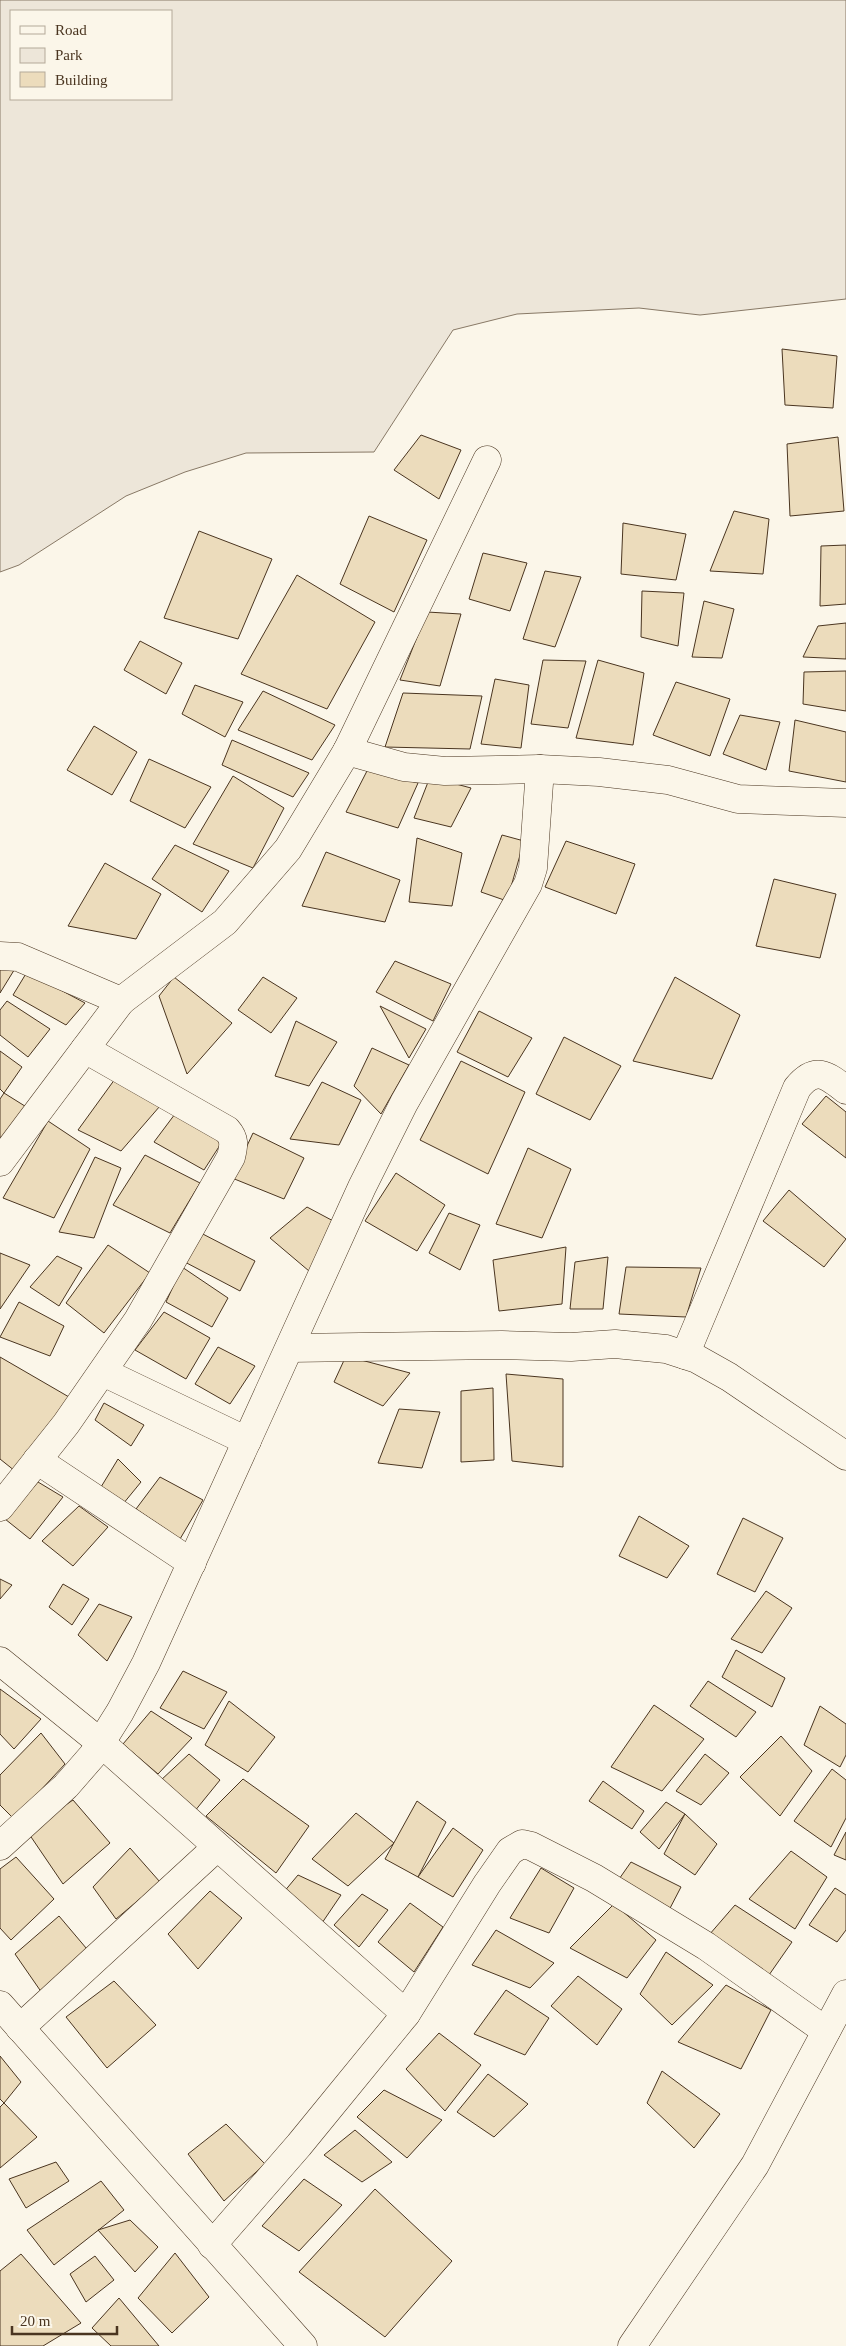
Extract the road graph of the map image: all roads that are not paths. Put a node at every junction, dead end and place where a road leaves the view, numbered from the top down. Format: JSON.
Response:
{"nodes":[{"id":1,"x":487,"y":460,"type":"dead end"},
{"id":2,"x":347,"y":750,"type":"junction"},
{"id":3,"x":540,"y":768,"type":"junction"},
{"id":4,"x":846,"y":803,"type":"edge"},
{"id":5,"x":0,"y":956,"type":"edge"},
{"id":6,"x":122,"y":1001,"type":"junction"},
{"id":7,"x":84,"y":1049,"type":"junction"},
{"id":8,"x":846,"y":1090,"type":"edge"},
{"id":9,"x":0,"y":1162,"type":"edge"},
{"id":10,"x":290,"y":1348,"type":"junction"},
{"id":11,"x":685,"y":1356,"type":"junction"},
{"id":12,"x":103,"y":1372,"type":"junction"},
{"id":13,"x":247,"y":1441,"type":"junction"},
{"id":14,"x":846,"y":1456,"type":"edge"},
{"id":15,"x":37,"y":1460,"type":"junction"},
{"id":16,"x":0,"y":1507,"type":"edge"},
{"id":17,"x":192,"y":1563,"type":"junction"},
{"id":18,"x":0,"y":1661,"type":"edge"},
{"id":19,"x":101,"y":1743,"type":"junction"},
{"id":20,"x":0,"y":1846,"type":"edge"},
{"id":21,"x":217,"y":1846,"type":"junction"},
{"id":22,"x":846,"y":1994,"type":"edge"},
{"id":23,"x":0,"y":2004,"type":"edge"},
{"id":24,"x":406,"y":2014,"type":"junction"},
{"id":25,"x":20,"y":2028,"type":"junction"},
{"id":26,"x":826,"y":2030,"type":"junction"},
{"id":27,"x":212,"y":2245,"type":"junction"},
{"id":28,"x":303,"y":2346,"type":"edge"},
{"id":29,"x":632,"y":2346,"type":"edge"}],
"edges":[{"from":1,"to":2,"type":"street"},
{"from":2,"to":3,"type":"street"},
{"from":2,"to":6,"type":"street"},
{"from":3,"to":4,"type":"street"},
{"from":3,"to":10,"type":"street"},
{"from":5,"to":6,"type":"street"},
{"from":6,"to":7,"type":"street"},
{"from":7,"to":9,"type":"street"},
{"from":7,"to":12,"type":"street"},
{"from":8,"to":11,"type":"street"},
{"from":10,"to":11,"type":"street"},
{"from":10,"to":13,"type":"street"},
{"from":11,"to":14,"type":"street"},
{"from":12,"to":13,"type":"street"},
{"from":12,"to":15,"type":"street"},
{"from":13,"to":17,"type":"street"},
{"from":15,"to":16,"type":"street"},
{"from":15,"to":17,"type":"street"},
{"from":17,"to":19,"type":"street"},
{"from":18,"to":19,"type":"street"},
{"from":19,"to":20,"type":"street"},
{"from":19,"to":21,"type":"street"},
{"from":21,"to":24,"type":"street"},
{"from":21,"to":25,"type":"street"},
{"from":22,"to":26,"type":"street"},
{"from":23,"to":25,"type":"street"},
{"from":24,"to":26,"type":"street"},
{"from":24,"to":27,"type":"street"},
{"from":25,"to":27,"type":"street"},
{"from":26,"to":29,"type":"street"},
{"from":27,"to":28,"type":"street"}]}
